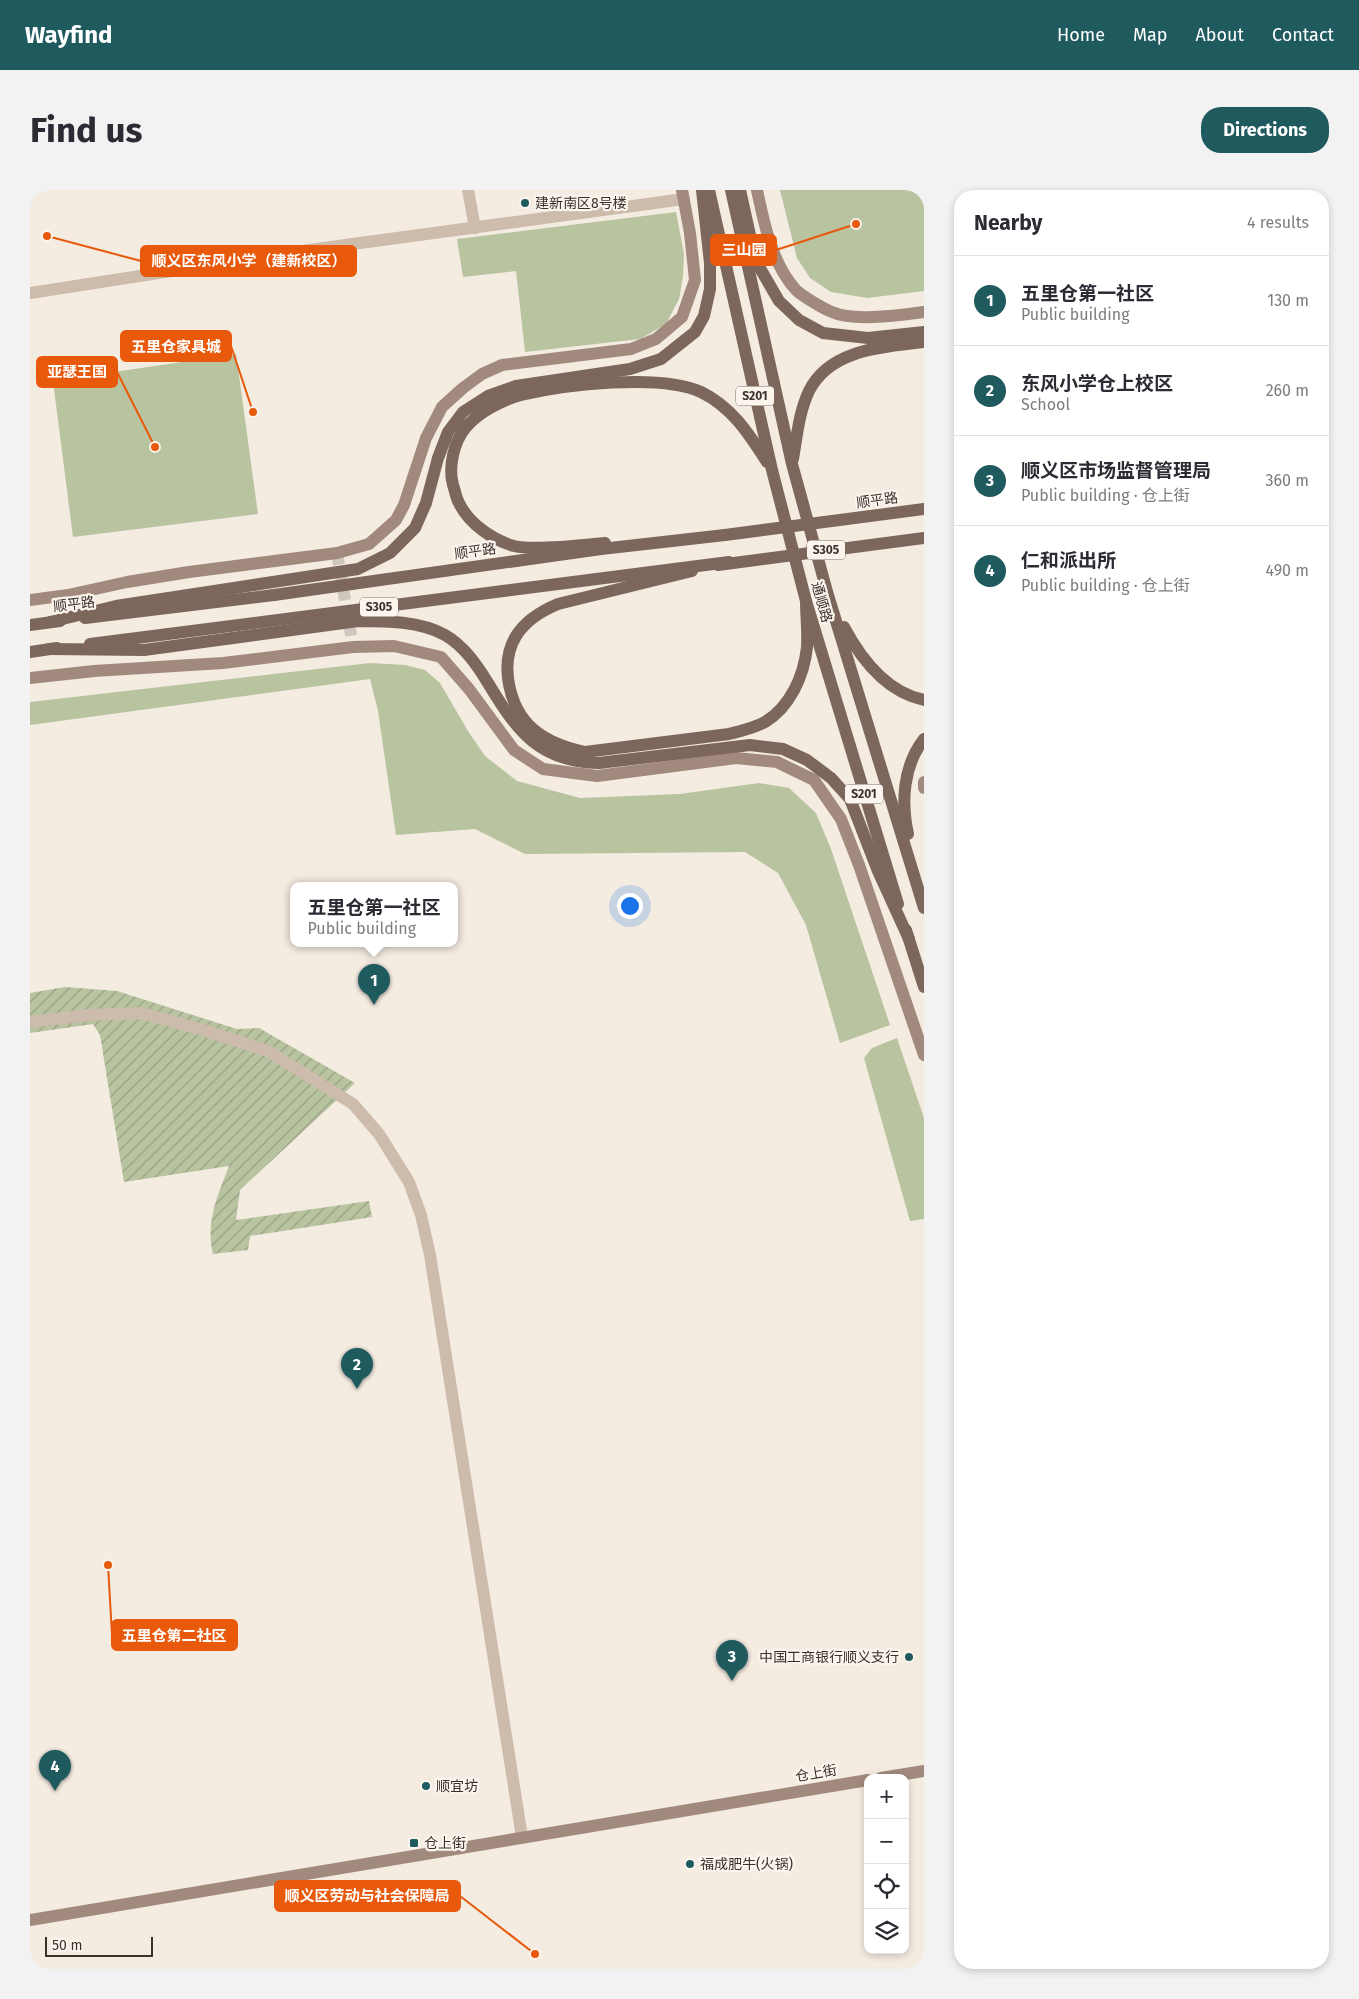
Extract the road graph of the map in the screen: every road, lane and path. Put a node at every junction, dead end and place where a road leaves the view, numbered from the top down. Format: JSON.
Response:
{"nodes":[{"id":1,"x":468,"y":190,"type":"edge"},
{"id":2,"x":702,"y":190,"type":"edge"},
{"id":3,"x":709,"y":190,"type":"edge"},
{"id":4,"x":731,"y":190,"type":"edge"},
{"id":5,"x":740,"y":190,"type":"edge"},
{"id":6,"x":757,"y":190,"type":"edge"},
{"id":7,"x":683,"y":194,"type":"edge"},
{"id":8,"x":474,"y":228,"type":"junction"},
{"id":9,"x":30,"y":293,"type":"edge"},
{"id":10,"x":924,"y":312,"type":"edge"},
{"id":11,"x":924,"y":332,"type":"edge"},
{"id":12,"x":924,"y":342,"type":"edge"},
{"id":13,"x":792,"y":464,"type":"junction"},
{"id":14,"x":772,"y":470,"type":"junction"},
{"id":15,"x":924,"y":509,"type":"edge"},
{"id":16,"x":700,"y":538,"type":"junction"},
{"id":17,"x":924,"y":538,"type":"edge"},
{"id":18,"x":729,"y":562,"type":"junction"},
{"id":19,"x":828,"y":595,"type":"junction"},
{"id":20,"x":30,"y":600,"type":"edge"},
{"id":21,"x":806,"y":601,"type":"junction"},
{"id":22,"x":50,"y":622,"type":"junction"},
{"id":23,"x":30,"y":625,"type":"edge"},
{"id":24,"x":49,"y":650,"type":"junction"},
{"id":25,"x":30,"y":652,"type":"edge"},
{"id":26,"x":30,"y":678,"type":"edge"},
{"id":27,"x":924,"y":700,"type":"edge"},
{"id":28,"x":924,"y":739,"type":"edge"},
{"id":29,"x":924,"y":782,"type":"edge"},
{"id":30,"x":924,"y":788,"type":"edge"},
{"id":31,"x":924,"y":900,"type":"edge"},
{"id":32,"x":924,"y":908,"type":"edge"},
{"id":33,"x":909,"y":938,"type":"junction"},
{"id":34,"x":924,"y":987,"type":"edge"},
{"id":35,"x":30,"y":1022,"type":"edge"},
{"id":36,"x":924,"y":1055,"type":"edge"},
{"id":37,"x":924,"y":1770,"type":"edge"},
{"id":38,"x":902,"y":1774,"type":"edge"},
{"id":39,"x":864,"y":1781,"type":"edge"},
{"id":40,"x":522,"y":1837,"type":"junction"},
{"id":41,"x":30,"y":1920,"type":"edge"}],
"edges":[{"from":1,"to":8,"type":"street"},
{"from":2,"to":22,"type":"main road","bridge":true},
{"from":3,"to":14,"type":"main road","name":"通顺路","number":"S201"},
{"from":4,"to":13,"type":"main road","name":"通顺路","number":"S201"},
{"from":5,"to":11,"type":"main road"},
{"from":6,"to":10,"type":"street"},
{"from":7,"to":8,"type":"street"},
{"from":7,"to":20,"type":"street"},
{"from":8,"to":9,"type":"street"},
{"from":12,"to":13,"type":"main road"},
{"from":13,"to":19,"type":"main road","name":"通顺路","number":"S201"},
{"from":14,"to":16,"type":"main road","bridge":true},
{"from":14,"to":21,"type":"main road","name":"通顺路","number":"S201"},
{"from":15,"to":16,"type":"main road","name":"顺平路","number":"S305","bridge":true},
{"from":16,"to":22,"type":"main road","name":"顺平路","number":"S305","bridge":true},
{"from":17,"to":18,"type":"main road","number":"S305"},
{"from":18,"to":21,"type":"main road","bridge":true},
{"from":18,"to":24,"type":"main road","number":"S305","bridge":true},
{"from":19,"to":27,"type":"main road"},
{"from":19,"to":32,"type":"main road","name":"通顺路","number":"S201"},
{"from":21,"to":33,"type":"main road","name":"通顺路","number":"S201","bridge":true},
{"from":22,"to":23,"type":"main road","name":"顺平路","number":"S305"},
{"from":24,"to":25,"type":"main road","number":"S305","bridge":true},
{"from":24,"to":33,"type":"main road","bridge":true},
{"from":26,"to":36,"type":"street"},
{"from":28,"to":31,"type":"main road"},
{"from":29,"to":30,"type":"street"},
{"from":33,"to":34,"type":"main road","name":"通顺路","number":"S201"},
{"from":35,"to":40,"type":"street"},
{"from":37,"to":38,"type":"street"},
{"from":39,"to":40,"type":"street","name":"仓上街"},
{"from":40,"to":41,"type":"street","name":"仓上街"}]}
